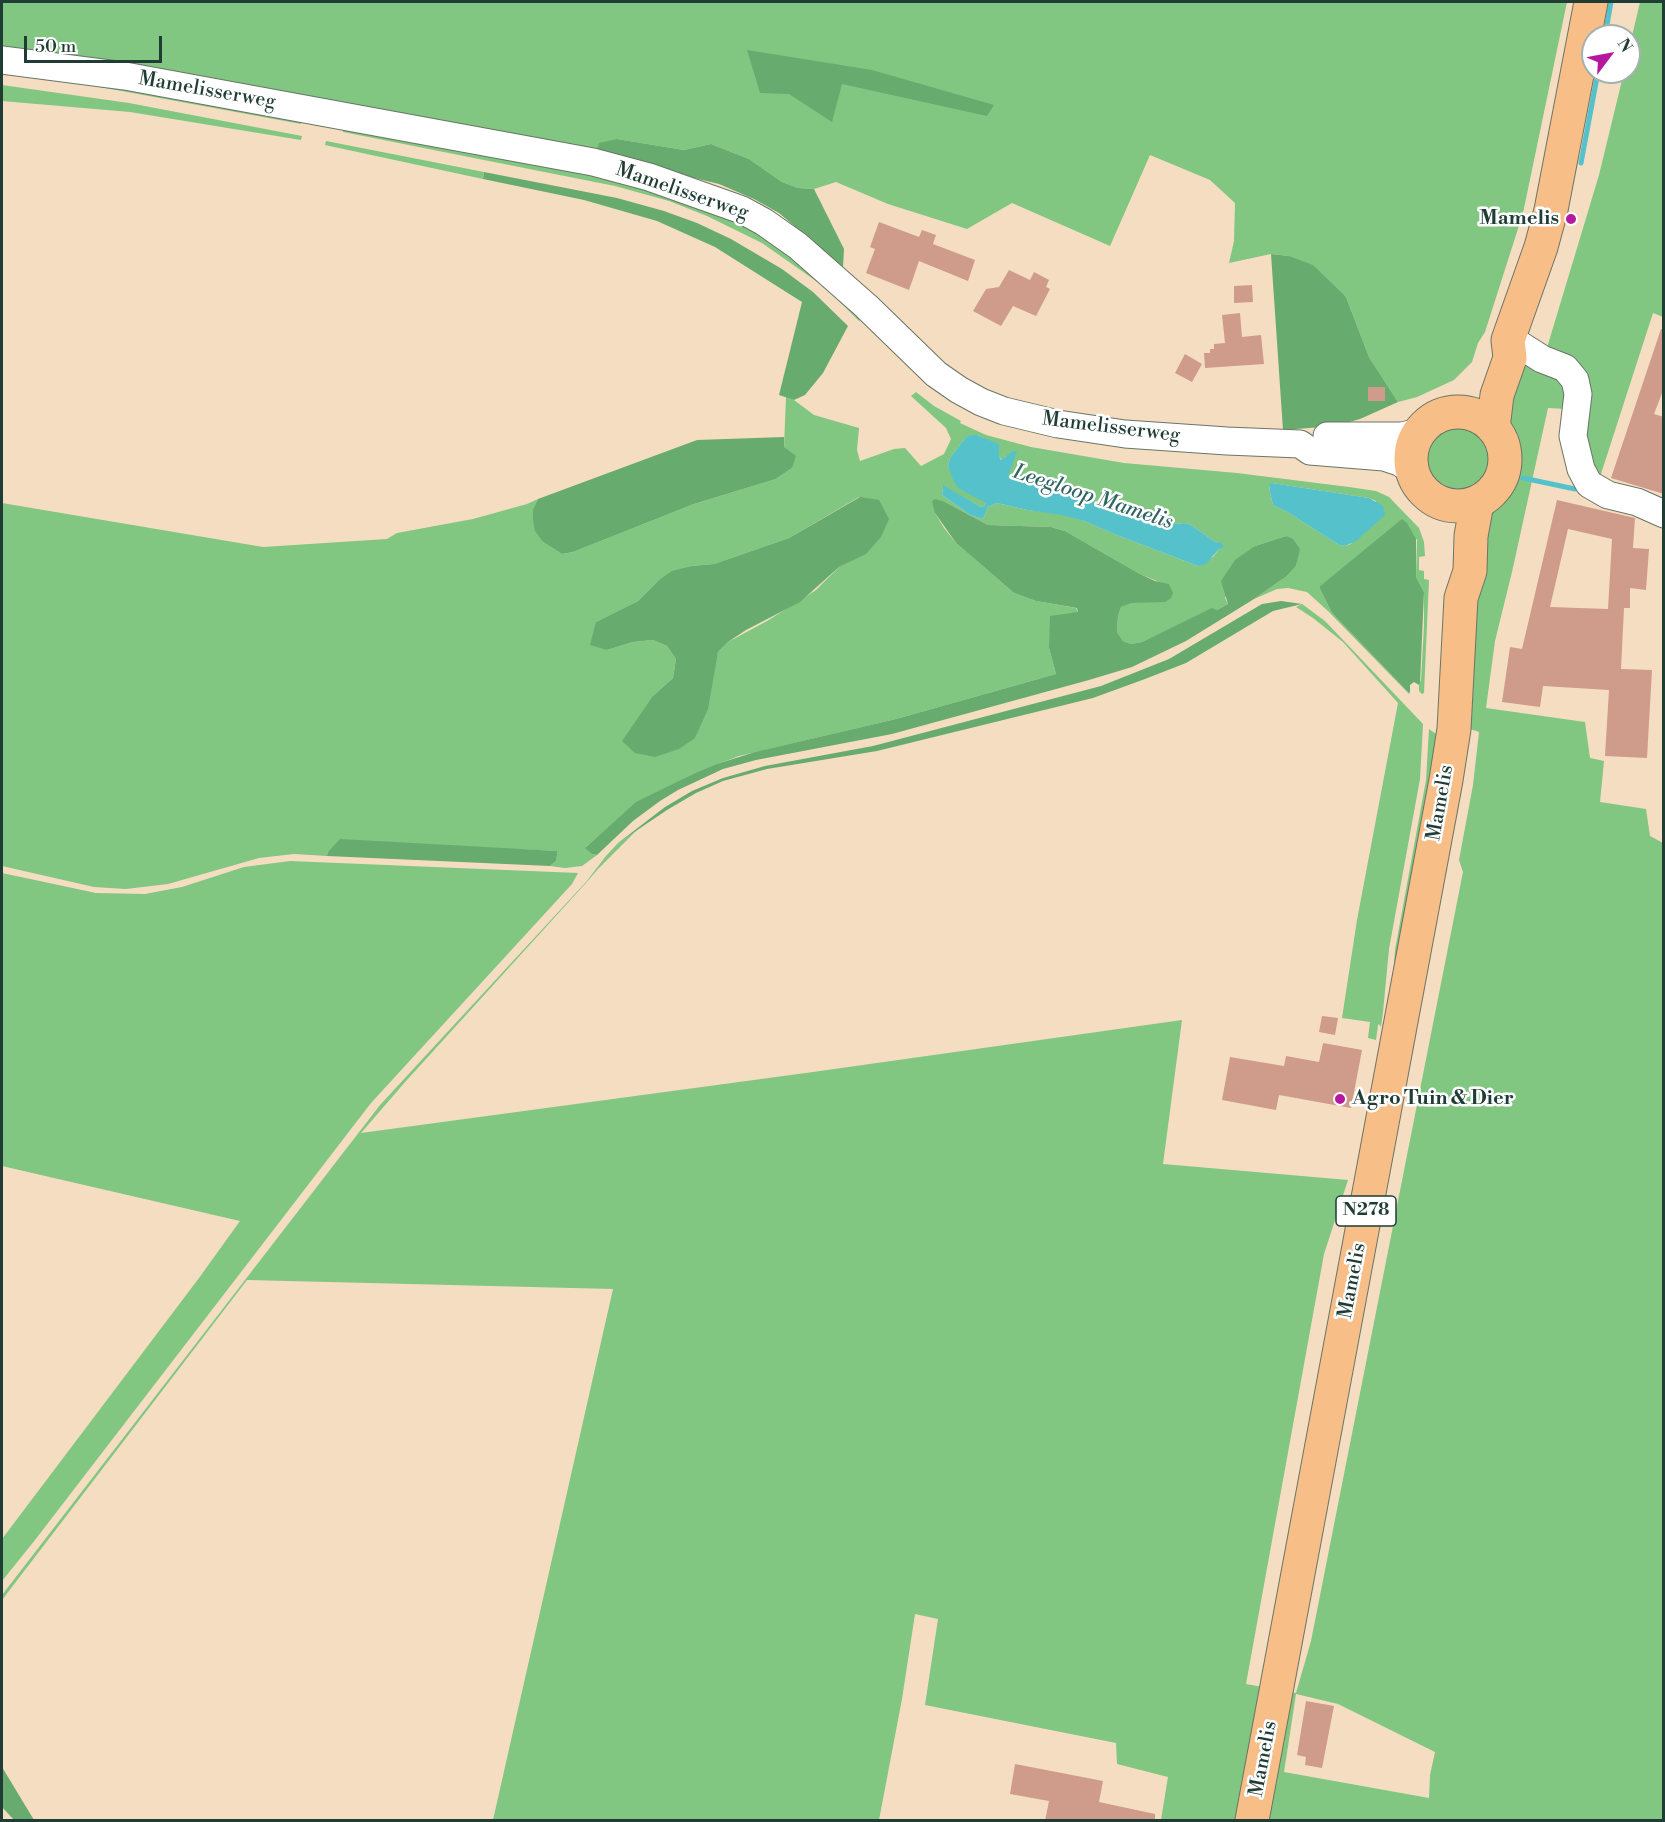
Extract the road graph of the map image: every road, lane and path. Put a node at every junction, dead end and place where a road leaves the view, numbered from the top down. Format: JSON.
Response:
{"nodes":[{"id":1,"x":1591,"y":2,"type":"edge"},
{"id":2,"x":2,"y":60,"type":"edge"},
{"id":3,"x":1508,"y":340,"type":"junction"},
{"id":4,"x":1459,"y":412,"type":"junction"},
{"id":5,"x":1493,"y":428,"type":"junction"},
{"id":6,"x":1419,"y":432,"type":"junction"},
{"id":7,"x":1300,"y":444,"type":"junction"},
{"id":8,"x":1412,"y":470,"type":"junction"},
{"id":9,"x":1441,"y":503,"type":"junction"},
{"id":10,"x":1477,"y":503,"type":"junction"},
{"id":11,"x":1664,"y":514,"type":"edge"},
{"id":12,"x":1461,"y":598,"type":"junction"},
{"id":13,"x":1252,"y":1821,"type":"edge"}],
"edges":[{"from":1,"to":3,"type":"main road"},
{"from":2,"to":7,"type":"street","name":"Mamelisserweg"},
{"from":3,"to":4,"type":"main road"},
{"from":3,"to":5,"type":"main road"},
{"from":3,"to":11,"type":"street"},
{"from":4,"to":5,"type":"main road"},
{"from":4,"to":6,"type":"main road"},
{"from":5,"to":10,"type":"main road"},
{"from":6,"to":7,"type":"street","name":"Mamelisserweg"},
{"from":6,"to":8,"type":"main road"},
{"from":7,"to":8,"type":"street","name":"Mamelisserweg"},
{"from":8,"to":9,"type":"main road"},
{"from":9,"to":10,"type":"main road"},
{"from":9,"to":12,"type":"main road","name":"Mamelis","number":"N278"},
{"from":10,"to":12,"type":"main road","name":"Mamelis","number":"N278"},
{"from":12,"to":13,"type":"main road","name":"Mamelis","number":"N278"}]}
